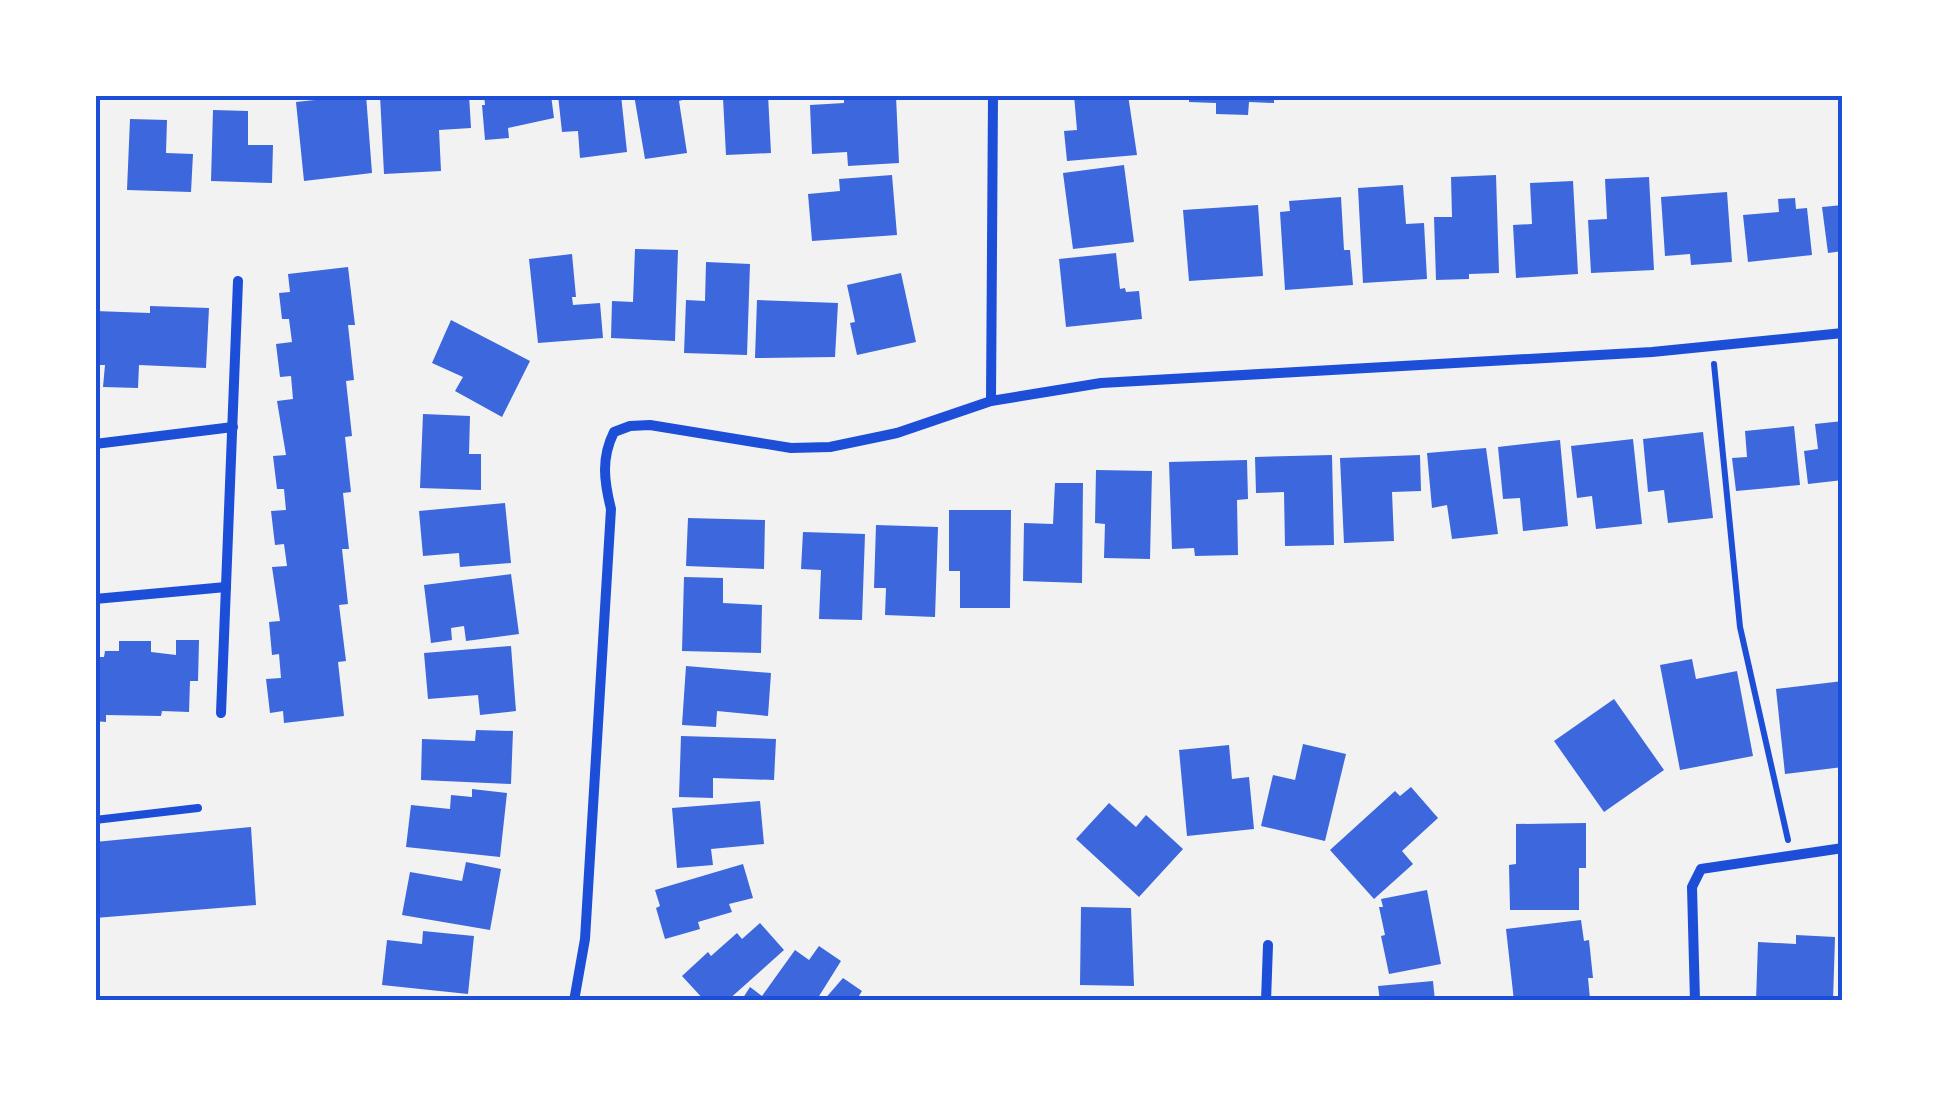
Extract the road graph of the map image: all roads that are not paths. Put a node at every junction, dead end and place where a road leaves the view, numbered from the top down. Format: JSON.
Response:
{"nodes":[{"id":1,"x":993,"y":95,"type":"edge"},
{"id":2,"x":238,"y":281,"type":"dead end"},
{"id":3,"x":1843,"y":333,"type":"edge"},
{"id":4,"x":990,"y":401,"type":"junction"},
{"id":5,"x":234,"y":427,"type":"junction"},
{"id":6,"x":95,"y":444,"type":"edge"},
{"id":7,"x":226,"y":587,"type":"junction"},
{"id":8,"x":95,"y":599,"type":"edge"},
{"id":9,"x":222,"y":712,"type":"dead end"},
{"id":10,"x":198,"y":808,"type":"dead end"},
{"id":11,"x":95,"y":820,"type":"edge"},
{"id":12,"x":1843,"y":848,"type":"edge"},
{"id":13,"x":1268,"y":945,"type":"dead end"},
{"id":14,"x":574,"y":1001,"type":"edge"},
{"id":15,"x":1266,"y":1001,"type":"edge"},
{"id":16,"x":1695,"y":1001,"type":"edge"}],
"edges":[{"from":1,"to":4,"type":"street"},
{"from":2,"to":5,"type":"street"},
{"from":3,"to":4,"type":"street"},
{"from":4,"to":14,"type":"street"},
{"from":5,"to":6,"type":"street"},
{"from":5,"to":7,"type":"street"},
{"from":7,"to":8,"type":"street"},
{"from":7,"to":9,"type":"street"},
{"from":10,"to":11,"type":"lane"},
{"from":12,"to":16,"type":"street"},
{"from":13,"to":15,"type":"street"}]}
